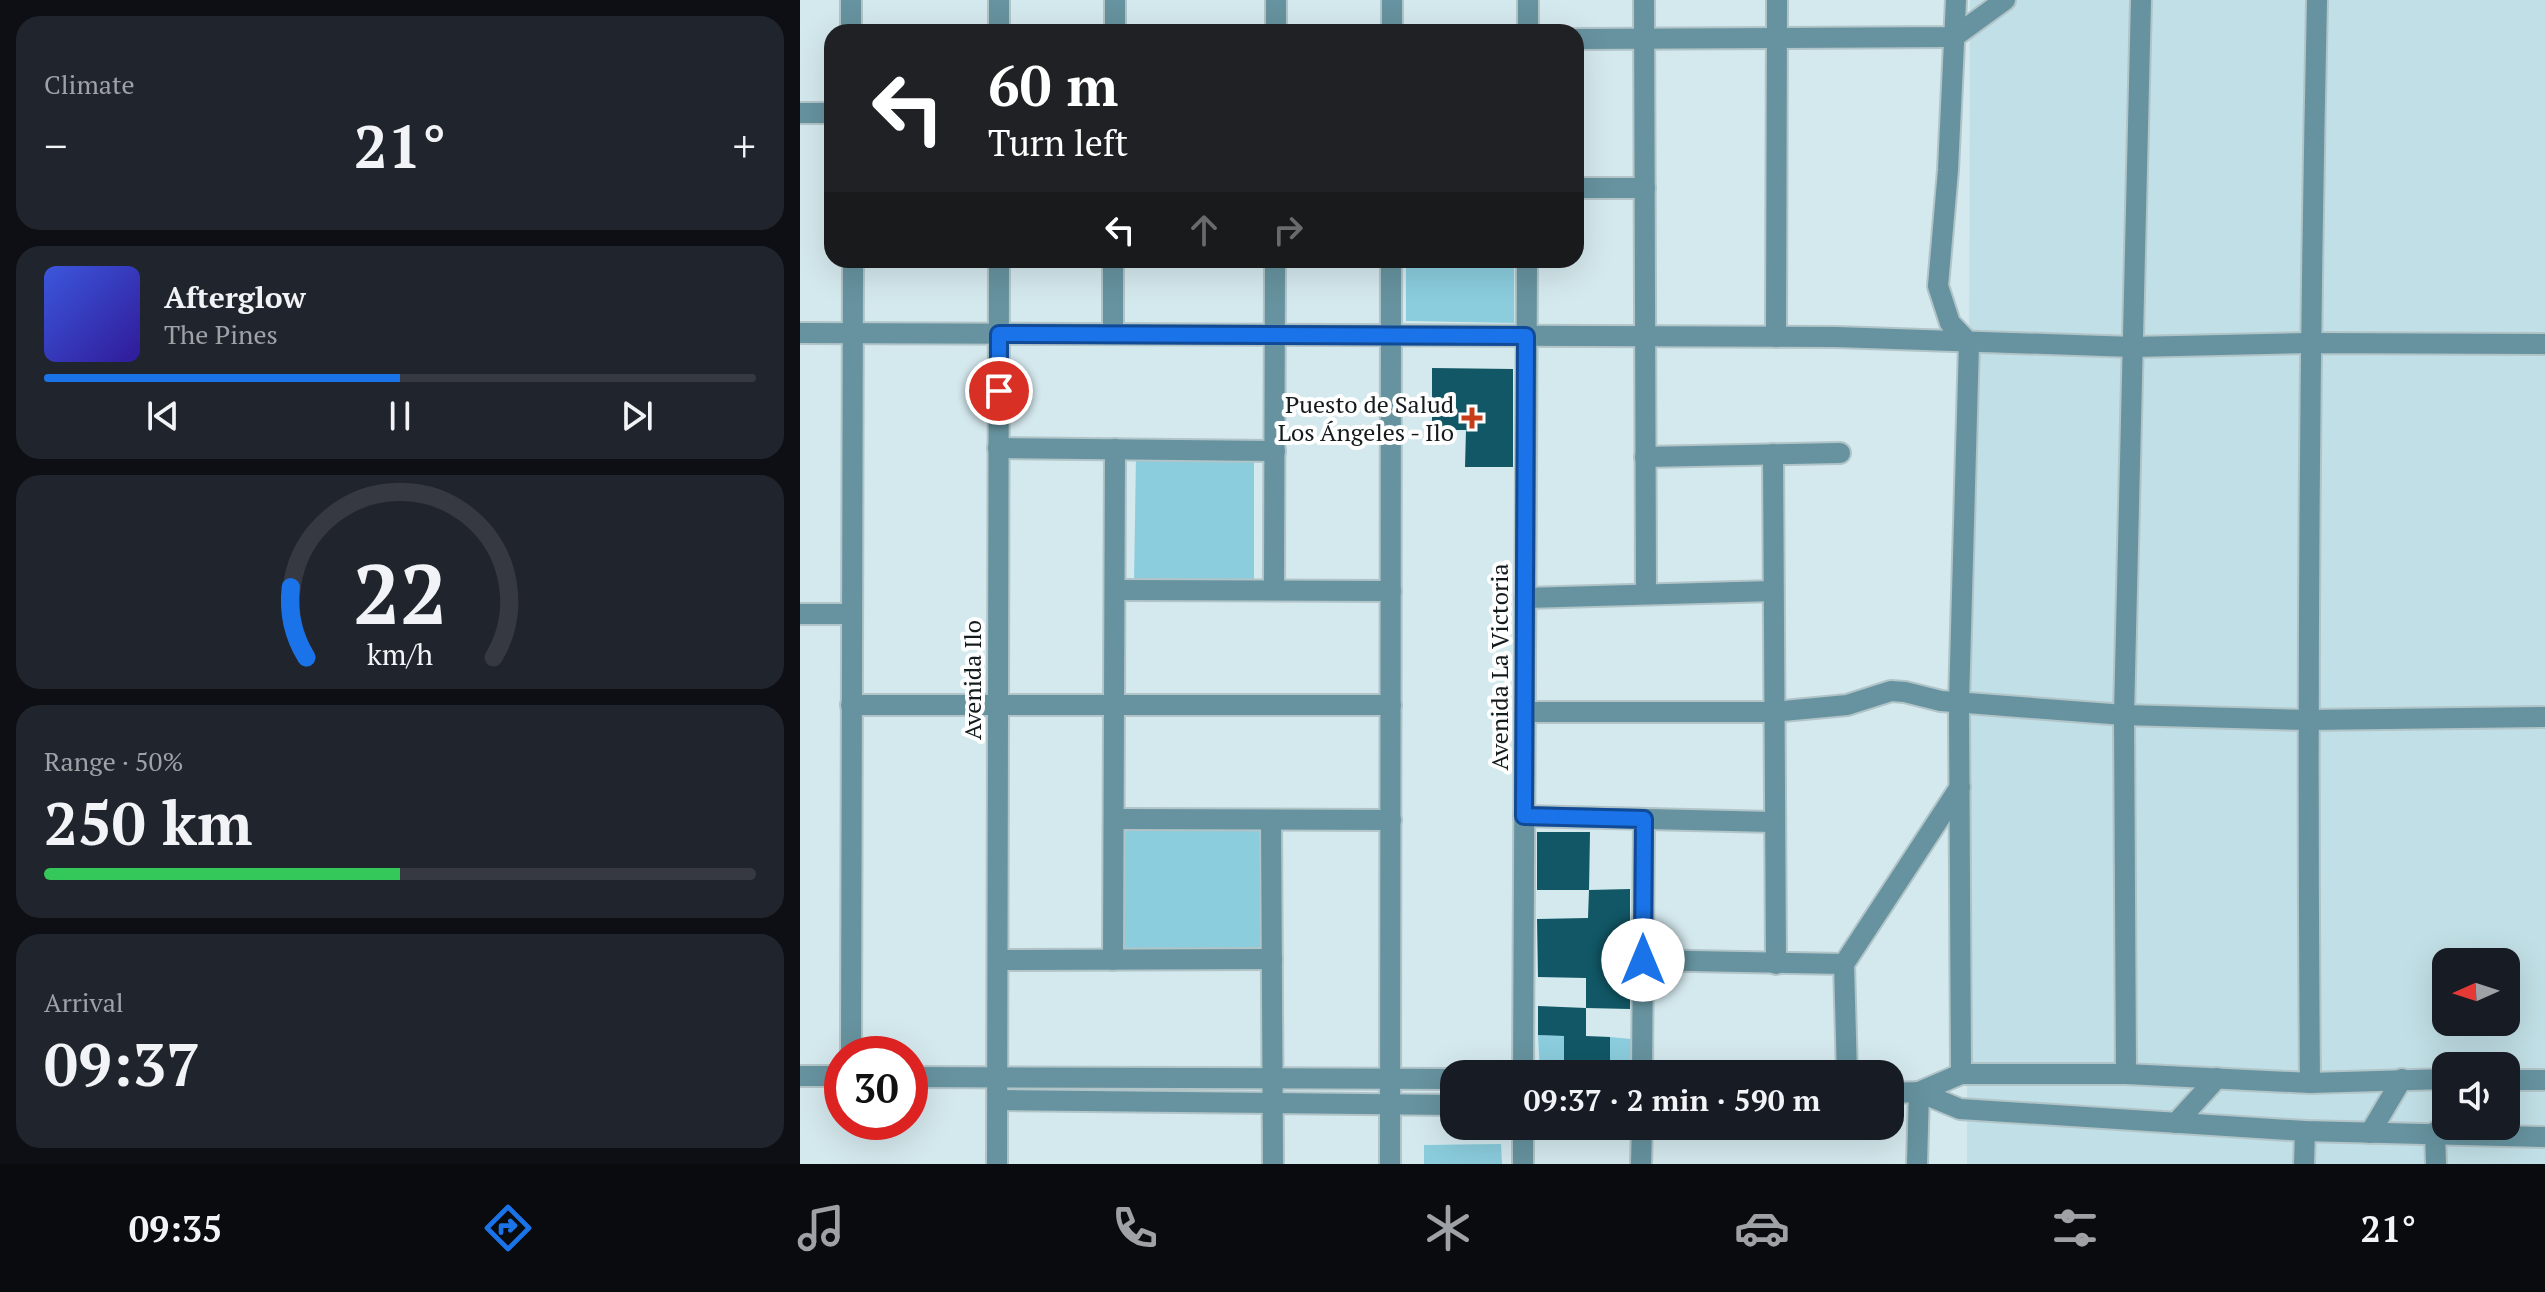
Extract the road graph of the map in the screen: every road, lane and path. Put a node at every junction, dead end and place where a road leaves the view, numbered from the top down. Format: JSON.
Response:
{"nodes":[{"id":1,"x":851,"y":0,"type":"edge"},
{"id":2,"x":999,"y":0,"type":"edge"},
{"id":3,"x":1115,"y":0,"type":"edge"},
{"id":4,"x":1276,"y":0,"type":"edge"},
{"id":5,"x":1392,"y":0,"type":"edge"},
{"id":6,"x":1528,"y":0,"type":"edge"},
{"id":7,"x":1644,"y":0,"type":"edge"},
{"id":8,"x":1777,"y":0,"type":"edge"},
{"id":9,"x":1956,"y":0,"type":"edge"},
{"id":10,"x":2005,"y":0,"type":"edge"},
{"id":11,"x":2141,"y":0,"type":"edge"},
{"id":12,"x":2317,"y":0,"type":"edge"},
{"id":13,"x":851,"y":24,"type":"edge"},
{"id":14,"x":999,"y":24,"type":"edge"},
{"id":15,"x":1115,"y":24,"type":"edge"},
{"id":16,"x":1276,"y":24,"type":"edge"},
{"id":17,"x":1392,"y":24,"type":"edge"},
{"id":18,"x":1528,"y":24,"type":"edge"},
{"id":19,"x":1954,"y":37,"type":"junction"},
{"id":20,"x":1777,"y":38,"type":"junction"},
{"id":21,"x":1584,"y":39,"type":"edge"},
{"id":22,"x":1644,"y":39,"type":"junction"},
{"id":23,"x":800,"y":113,"type":"edge"},
{"id":24,"x":824,"y":113,"type":"edge"},
{"id":25,"x":1584,"y":188,"type":"edge"},
{"id":26,"x":1645,"y":188,"type":"junction"},
{"id":27,"x":853,"y":268,"type":"edge"},
{"id":28,"x":999,"y":268,"type":"edge"},
{"id":29,"x":1113,"y":268,"type":"edge"},
{"id":30,"x":1275,"y":268,"type":"edge"},
{"id":31,"x":1391,"y":268,"type":"edge"},
{"id":32,"x":1527,"y":268,"type":"edge"},
{"id":33,"x":800,"y":333,"type":"edge"},
{"id":34,"x":851,"y":333,"type":"junction"},
{"id":35,"x":999,"y":334,"type":"junction"},
{"id":36,"x":1113,"y":334,"type":"junction"},
{"id":37,"x":1275,"y":335,"type":"junction"},
{"id":38,"x":1391,"y":335,"type":"junction"},
{"id":39,"x":1526,"y":336,"type":"junction"},
{"id":40,"x":1645,"y":336,"type":"junction"},
{"id":41,"x":1776,"y":337,"type":"junction"},
{"id":42,"x":1969,"y":343,"type":"junction"},
{"id":43,"x":2309,"y":343,"type":"junction"},
{"id":44,"x":2545,"y":344,"type":"edge"},
{"id":45,"x":2133,"y":347,"type":"junction"},
{"id":46,"x":998,"y":448,"type":"junction"},
{"id":47,"x":1115,"y":449,"type":"junction"},
{"id":48,"x":1275,"y":451,"type":"junction"},
{"id":49,"x":1840,"y":453,"type":"dead end"},
{"id":50,"x":1773,"y":454,"type":"junction"},
{"id":51,"x":1645,"y":457,"type":"junction"},
{"id":52,"x":1115,"y":590,"type":"junction"},
{"id":53,"x":1274,"y":590,"type":"junction"},
{"id":54,"x":1391,"y":591,"type":"junction"},
{"id":55,"x":1773,"y":591,"type":"junction"},
{"id":56,"x":1646,"y":594,"type":"junction"},
{"id":57,"x":1525,"y":598,"type":"junction"},
{"id":58,"x":800,"y":614,"type":"edge"},
{"id":59,"x":851,"y":614,"type":"junction"},
{"id":60,"x":1959,"y":702,"type":"junction"},
{"id":61,"x":851,"y":705,"type":"junction"},
{"id":62,"x":998,"y":705,"type":"junction"},
{"id":63,"x":1114,"y":705,"type":"junction"},
{"id":64,"x":1391,"y":705,"type":"junction"},
{"id":65,"x":1525,"y":712,"type":"junction"},
{"id":66,"x":1773,"y":712,"type":"junction"},
{"id":67,"x":2124,"y":715,"type":"junction"},
{"id":68,"x":2545,"y":717,"type":"edge"},
{"id":69,"x":2307,"y":720,"type":"junction"},
{"id":70,"x":1960,"y":787,"type":"junction"},
{"id":71,"x":1524,"y":816,"type":"junction"},
{"id":72,"x":1114,"y":819,"type":"junction"},
{"id":73,"x":1644,"y":819,"type":"junction"},
{"id":74,"x":1271,"y":820,"type":"junction"},
{"id":75,"x":1391,"y":820,"type":"junction"},
{"id":76,"x":1773,"y":822,"type":"junction"},
{"id":77,"x":1272,"y":959,"type":"junction"},
{"id":78,"x":998,"y":960,"type":"junction"},
{"id":79,"x":1113,"y":960,"type":"junction"},
{"id":80,"x":1643,"y":960,"type":"junction"},
{"id":81,"x":1776,"y":964,"type":"junction"},
{"id":82,"x":1844,"y":964,"type":"junction"},
{"id":83,"x":851,"y":1036,"type":"edge"},
{"id":84,"x":1523,"y":1060,"type":"edge"},
{"id":85,"x":1642,"y":1060,"type":"edge"},
{"id":86,"x":1847,"y":1060,"type":"edge"},
{"id":87,"x":1961,"y":1074,"type":"junction"},
{"id":88,"x":2126,"y":1074,"type":"junction"},
{"id":89,"x":800,"y":1076,"type":"edge"},
{"id":90,"x":824,"y":1076,"type":"edge"},
{"id":91,"x":2217,"y":1078,"type":"junction"},
{"id":92,"x":1440,"y":1079,"type":"edge"},
{"id":93,"x":2402,"y":1079,"type":"junction"},
{"id":94,"x":2432,"y":1079,"type":"edge"},
{"id":95,"x":928,"y":1080,"type":"edge"},
{"id":96,"x":1273,"y":1080,"type":"junction"},
{"id":97,"x":1390,"y":1080,"type":"junction"},
{"id":98,"x":2520,"y":1080,"type":"edge"},
{"id":99,"x":2545,"y":1080,"type":"edge"},
{"id":100,"x":2310,"y":1083,"type":"junction"},
{"id":101,"x":998,"y":1090,"type":"junction"},
{"id":102,"x":1919,"y":1092,"type":"junction"},
{"id":103,"x":1904,"y":1093,"type":"edge"},
{"id":104,"x":1273,"y":1103,"type":"junction"},
{"id":105,"x":1390,"y":1104,"type":"junction"},
{"id":106,"x":1440,"y":1105,"type":"edge"},
{"id":107,"x":2176,"y":1123,"type":"junction"},
{"id":108,"x":2305,"y":1131,"type":"junction"},
{"id":109,"x":2432,"y":1132,"type":"edge"},
{"id":110,"x":2370,"y":1133,"type":"junction"},
{"id":111,"x":2520,"y":1136,"type":"edge"},
{"id":112,"x":2545,"y":1137,"type":"edge"},
{"id":113,"x":1523,"y":1140,"type":"edge"},
{"id":114,"x":1642,"y":1140,"type":"edge"},
{"id":115,"x":2435,"y":1140,"type":"edge"},
{"id":116,"x":997,"y":1164,"type":"edge"},
{"id":117,"x":1273,"y":1164,"type":"edge"},
{"id":118,"x":1390,"y":1164,"type":"edge"},
{"id":119,"x":1523,"y":1164,"type":"edge"},
{"id":120,"x":1641,"y":1164,"type":"edge"},
{"id":121,"x":1917,"y":1164,"type":"edge"},
{"id":122,"x":2304,"y":1164,"type":"edge"},
{"id":123,"x":2436,"y":1164,"type":"edge"}],
"edges":[{"from":1,"to":13,"type":"street"},
{"from":2,"to":14,"type":"street"},
{"from":3,"to":15,"type":"street"},
{"from":4,"to":16,"type":"street"},
{"from":5,"to":17,"type":"street"},
{"from":6,"to":18,"type":"street"},
{"from":7,"to":22,"type":"street"},
{"from":8,"to":20,"type":"street"},
{"from":9,"to":19,"type":"street"},
{"from":10,"to":19,"type":"street"},
{"from":11,"to":45,"type":"street"},
{"from":12,"to":43,"type":"street"},
{"from":19,"to":20,"type":"street"},
{"from":19,"to":42,"type":"street"},
{"from":20,"to":22,"type":"street"},
{"from":20,"to":41,"type":"street"},
{"from":21,"to":22,"type":"street"},
{"from":22,"to":26,"type":"street"},
{"from":23,"to":24,"type":"street"},
{"from":25,"to":26,"type":"street"},
{"from":26,"to":40,"type":"street"},
{"from":27,"to":34,"type":"street"},
{"from":28,"to":35,"type":"street","name":"Avenida Ilo"},
{"from":29,"to":36,"type":"street"},
{"from":30,"to":37,"type":"street"},
{"from":31,"to":38,"type":"street"},
{"from":32,"to":39,"type":"street","name":"Avenida La Victoria"},
{"from":33,"to":34,"type":"street"},
{"from":34,"to":35,"type":"street"},
{"from":34,"to":59,"type":"street"},
{"from":35,"to":36,"type":"street"},
{"from":35,"to":46,"type":"street","name":"Avenida Ilo"},
{"from":36,"to":37,"type":"street"},
{"from":37,"to":38,"type":"street"},
{"from":37,"to":48,"type":"street"},
{"from":38,"to":39,"type":"street"},
{"from":38,"to":54,"type":"street"},
{"from":39,"to":40,"type":"street"},
{"from":39,"to":57,"type":"street","name":"Avenida La Victoria"},
{"from":40,"to":41,"type":"street"},
{"from":40,"to":51,"type":"street"},
{"from":41,"to":42,"type":"street"},
{"from":42,"to":45,"type":"street"},
{"from":42,"to":60,"type":"street"},
{"from":43,"to":44,"type":"street"},
{"from":43,"to":45,"type":"street"},
{"from":43,"to":69,"type":"street"},
{"from":45,"to":67,"type":"street"},
{"from":46,"to":47,"type":"street"},
{"from":46,"to":62,"type":"street","name":"Avenida Ilo"},
{"from":47,"to":48,"type":"street"},
{"from":47,"to":52,"type":"street"},
{"from":48,"to":53,"type":"street"},
{"from":49,"to":50,"type":"street"},
{"from":50,"to":51,"type":"street"},
{"from":50,"to":55,"type":"street"},
{"from":51,"to":56,"type":"street"},
{"from":52,"to":53,"type":"street"},
{"from":52,"to":63,"type":"street"},
{"from":53,"to":54,"type":"street"},
{"from":54,"to":64,"type":"street"},
{"from":55,"to":56,"type":"street"},
{"from":55,"to":66,"type":"street"},
{"from":56,"to":57,"type":"street"},
{"from":57,"to":65,"type":"street","name":"Avenida La Victoria"},
{"from":58,"to":59,"type":"street"},
{"from":59,"to":61,"type":"street"},
{"from":60,"to":66,"type":"street"},
{"from":60,"to":67,"type":"street"},
{"from":60,"to":70,"type":"street"},
{"from":61,"to":62,"type":"street"},
{"from":61,"to":83,"type":"street"},
{"from":62,"to":63,"type":"street"},
{"from":62,"to":78,"type":"street","name":"Avenida Ilo"},
{"from":63,"to":64,"type":"street"},
{"from":63,"to":72,"type":"street"},
{"from":64,"to":75,"type":"street"},
{"from":65,"to":66,"type":"street"},
{"from":65,"to":71,"type":"street","name":"Avenida La Victoria"},
{"from":66,"to":76,"type":"street"},
{"from":67,"to":69,"type":"street"},
{"from":67,"to":88,"type":"street"},
{"from":68,"to":69,"type":"street"},
{"from":69,"to":100,"type":"street"},
{"from":70,"to":82,"type":"street"},
{"from":70,"to":87,"type":"street"},
{"from":71,"to":73,"type":"street"},
{"from":71,"to":84,"type":"street","name":"Avenida La Victoria"},
{"from":72,"to":74,"type":"street"},
{"from":72,"to":79,"type":"street"},
{"from":73,"to":76,"type":"street"},
{"from":73,"to":80,"type":"street"},
{"from":74,"to":75,"type":"street"},
{"from":74,"to":77,"type":"street"},
{"from":75,"to":97,"type":"street"},
{"from":76,"to":81,"type":"street"},
{"from":77,"to":79,"type":"street"},
{"from":77,"to":96,"type":"street"},
{"from":78,"to":79,"type":"street"},
{"from":78,"to":101,"type":"street","name":"Avenida Ilo"},
{"from":80,"to":81,"type":"street"},
{"from":80,"to":85,"type":"street"},
{"from":81,"to":82,"type":"street"},
{"from":82,"to":86,"type":"street"},
{"from":87,"to":88,"type":"street"},
{"from":87,"to":102,"type":"street"},
{"from":88,"to":91,"type":"street"},
{"from":89,"to":90,"type":"street"},
{"from":91,"to":100,"type":"street"},
{"from":91,"to":107,"type":"street"},
{"from":92,"to":97,"type":"street"},
{"from":93,"to":94,"type":"street"},
{"from":93,"to":100,"type":"street"},
{"from":93,"to":110,"type":"street"},
{"from":95,"to":101,"type":"street"},
{"from":96,"to":97,"type":"street"},
{"from":96,"to":101,"type":"street"},
{"from":96,"to":104,"type":"street"},
{"from":97,"to":105,"type":"street"},
{"from":98,"to":99,"type":"street"},
{"from":101,"to":104,"type":"street"},
{"from":101,"to":116,"type":"street","name":"Avenida Ilo"},
{"from":102,"to":103,"type":"street"},
{"from":102,"to":107,"type":"street"},
{"from":102,"to":121,"type":"street"},
{"from":104,"to":105,"type":"street"},
{"from":104,"to":117,"type":"street"},
{"from":105,"to":106,"type":"street"},
{"from":105,"to":118,"type":"street"},
{"from":107,"to":108,"type":"street"},
{"from":108,"to":110,"type":"street"},
{"from":108,"to":122,"type":"street"},
{"from":109,"to":110,"type":"street"},
{"from":111,"to":112,"type":"street"},
{"from":113,"to":119,"type":"street"},
{"from":114,"to":120,"type":"street"},
{"from":115,"to":123,"type":"street"}]}
